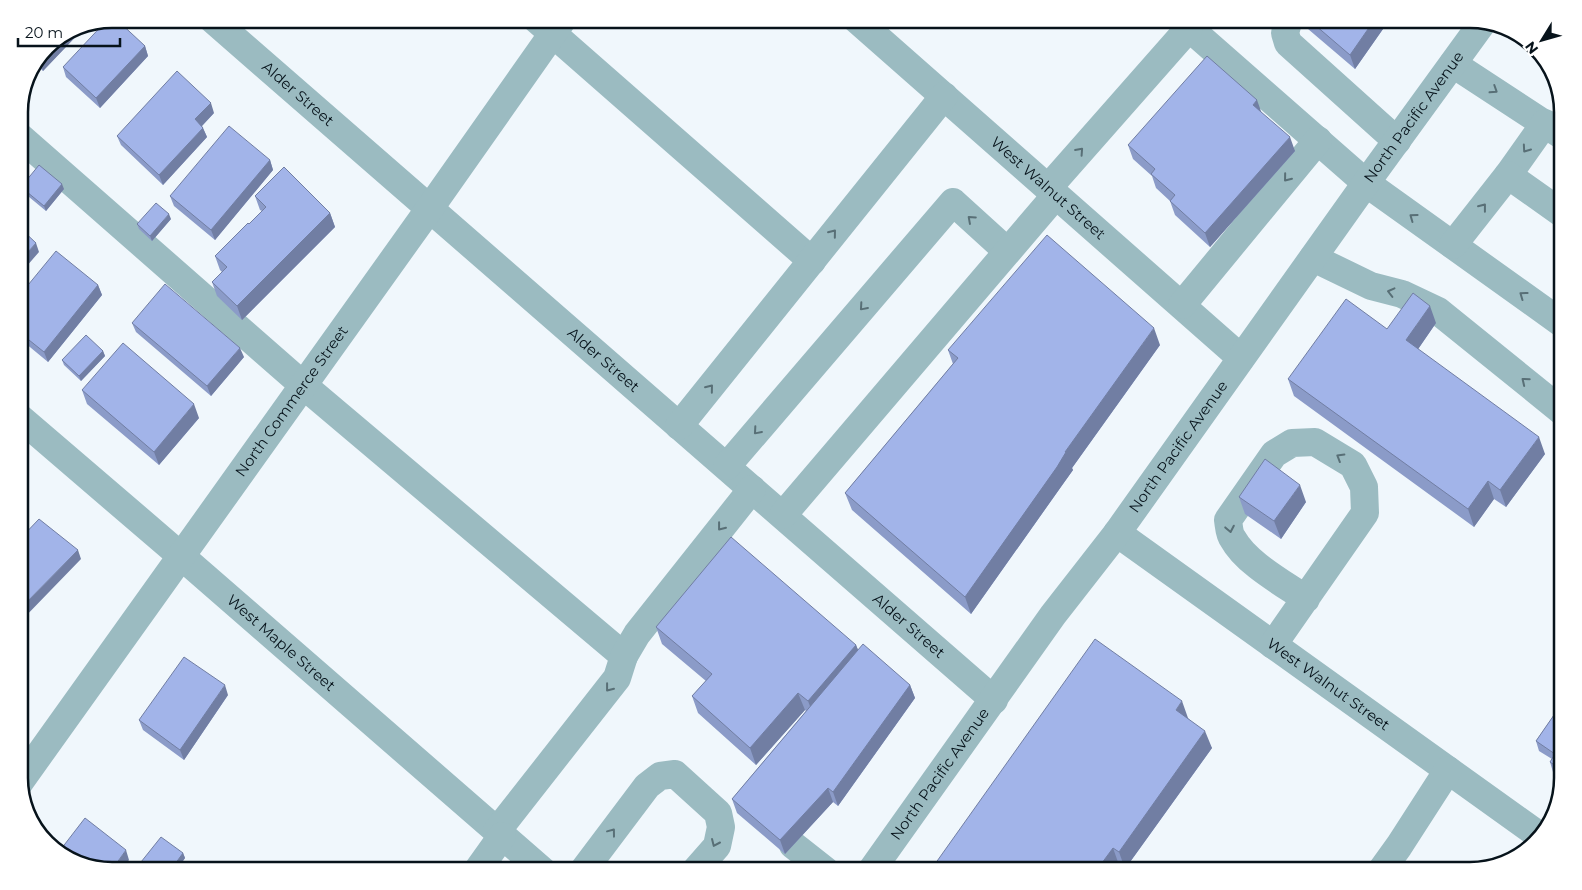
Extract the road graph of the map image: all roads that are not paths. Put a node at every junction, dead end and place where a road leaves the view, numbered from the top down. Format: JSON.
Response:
{"nodes":[{"id":1,"x":222,"y":28,"type":"edge"},
{"id":2,"x":548,"y":28,"type":"edge"},
{"id":3,"x":555,"y":28,"type":"edge"},
{"id":4,"x":866,"y":28,"type":"edge"},
{"id":5,"x":1180,"y":28,"type":"edge"},
{"id":6,"x":1190,"y":28,"type":"edge"},
{"id":7,"x":1286,"y":28,"type":"edge"},
{"id":8,"x":1479,"y":28,"type":"edge"},
{"id":9,"x":1453,"y":64,"type":"junction"},
{"id":10,"x":944,"y":96,"type":"junction"},
{"id":11,"x":1554,"y":129,"type":"edge"},
{"id":12,"x":1318,"y":140,"type":"junction"},
{"id":13,"x":1397,"y":140,"type":"junction"},
{"id":14,"x":28,"y":144,"type":"edge"},
{"id":15,"x":1508,"y":175,"type":"junction"},
{"id":16,"x":1366,"y":183,"type":"junction"},
{"id":17,"x":1052,"y":191,"type":"junction"},
{"id":18,"x":430,"y":208,"type":"junction"},
{"id":19,"x":1554,"y":208,"type":"edge"},
{"id":20,"x":1453,"y":245,"type":"junction"},
{"id":21,"x":1007,"y":251,"type":"junction"},
{"id":22,"x":1313,"y":258,"type":"junction"},
{"id":23,"x":812,"y":260,"type":"junction"},
{"id":24,"x":1182,"y":305,"type":"junction"},
{"id":25,"x":1554,"y":318,"type":"edge"},
{"id":26,"x":1241,"y":358,"type":"junction"},
{"id":27,"x":303,"y":385,"type":"junction"},
{"id":28,"x":1554,"y":405,"type":"edge"},
{"id":29,"x":28,"y":425,"type":"edge"},
{"id":30,"x":680,"y":426,"type":"junction"},
{"id":31,"x":726,"y":466,"type":"junction"},
{"id":32,"x":752,"y":489,"type":"junction"},
{"id":33,"x":783,"y":515,"type":"junction"},
{"id":34,"x":1117,"y":533,"type":"junction"},
{"id":35,"x":181,"y":556,"type":"junction"},
{"id":36,"x":1306,"y":599,"type":"junction"},
{"id":37,"x":1273,"y":645,"type":"junction"},
{"id":38,"x":624,"y":656,"type":"junction"},
{"id":39,"x":994,"y":700,"type":"junction"},
{"id":40,"x":28,"y":770,"type":"edge"},
{"id":41,"x":1448,"y":770,"type":"junction"},
{"id":42,"x":745,"y":805,"type":"edge"},
{"id":43,"x":718,"y":813,"type":"junction"},
{"id":44,"x":1535,"y":832,"type":"edge"},
{"id":45,"x":500,"y":833,"type":"junction"},
{"id":46,"x":793,"y":845,"type":"edge"},
{"id":47,"x":482,"y":862,"type":"edge"},
{"id":48,"x":533,"y":862,"type":"edge"},
{"id":49,"x":589,"y":862,"type":"edge"},
{"id":50,"x":702,"y":862,"type":"edge"},
{"id":51,"x":815,"y":862,"type":"edge"},
{"id":52,"x":877,"y":862,"type":"edge"},
{"id":53,"x":1387,"y":862,"type":"edge"}],
"edges":[{"from":1,"to":18,"type":"street","name":"Alder Street"},
{"from":2,"to":18,"type":"street","name":"North Commerce Street"},
{"from":3,"to":23,"type":"street"},
{"from":4,"to":10,"type":"street","name":"West Walnut Street"},
{"from":17,"to":5,"type":"street","one_way":true},
{"from":6,"to":12,"type":"street"},
{"from":7,"to":13,"type":"street"},
{"from":8,"to":9,"type":"street","name":"North Pacific Avenue"},
{"from":9,"to":11,"type":"street","one_way":true},
{"from":9,"to":13,"type":"street","name":"North Pacific Avenue"},
{"from":10,"to":17,"type":"street","name":"West Walnut Street"},
{"from":23,"to":10,"type":"street","one_way":true},
{"from":11,"to":15,"type":"street","one_way":true},
{"from":12,"to":16,"type":"street"},
{"from":12,"to":24,"type":"street","one_way":true},
{"from":13,"to":16,"type":"street","name":"North Pacific Avenue"},
{"from":14,"to":27,"type":"street"},
{"from":15,"to":19,"type":"street"},
{"from":20,"to":15,"type":"street","one_way":true},
{"from":20,"to":16,"type":"street","one_way":true},
{"from":16,"to":22,"type":"street","name":"North Pacific Avenue"},
{"from":17,"to":21,"type":"street"},
{"from":17,"to":24,"type":"street","name":"West Walnut Street"},
{"from":18,"to":27,"type":"street","name":"North Commerce Street"},
{"from":18,"to":30,"type":"street","name":"Alder Street"},
{"from":25,"to":20,"type":"street","one_way":true},
{"from":21,"to":31,"type":"street","one_way":true},
{"from":21,"to":33,"type":"street"},
{"from":22,"to":26,"type":"street","name":"North Pacific Avenue"},
{"from":28,"to":22,"type":"street","one_way":true},
{"from":30,"to":23,"type":"street","one_way":true},
{"from":24,"to":26,"type":"street","name":"West Walnut Street"},
{"from":26,"to":34,"type":"street","name":"North Pacific Avenue"},
{"from":27,"to":35,"type":"street","name":"North Commerce Street"},
{"from":27,"to":38,"type":"street"},
{"from":29,"to":35,"type":"street","name":"West Maple Street"},
{"from":30,"to":31,"type":"street","name":"Alder Street"},
{"from":31,"to":32,"type":"street","name":"Alder Street"},
{"from":32,"to":33,"type":"street","name":"Alder Street"},
{"from":32,"to":38,"type":"street","one_way":true},
{"from":33,"to":39,"type":"street","name":"Alder Street"},
{"from":34,"to":37,"type":"street","name":"West Walnut Street"},
{"from":34,"to":39,"type":"street","name":"North Pacific Avenue"},
{"from":35,"to":40,"type":"street","name":"North Commerce Street"},
{"from":35,"to":45,"type":"street","name":"West Maple Street"},
{"from":36,"to":36,"type":"street","one_way":true},
{"from":36,"to":37,"type":"street"},
{"from":37,"to":41,"type":"street","name":"West Walnut Street"},
{"from":38,"to":45,"type":"street","one_way":true},
{"from":39,"to":52,"type":"street","name":"North Pacific Avenue"},
{"from":41,"to":44,"type":"street","name":"West Walnut Street"},
{"from":41,"to":53,"type":"street"},
{"from":42,"to":43,"type":"street"},
{"from":49,"to":43,"type":"street","one_way":true},
{"from":43,"to":50,"type":"street","one_way":true},
{"from":45,"to":47,"type":"street"},
{"from":45,"to":48,"type":"street","name":"West Maple Street"},
{"from":46,"to":51,"type":"street"}]}
